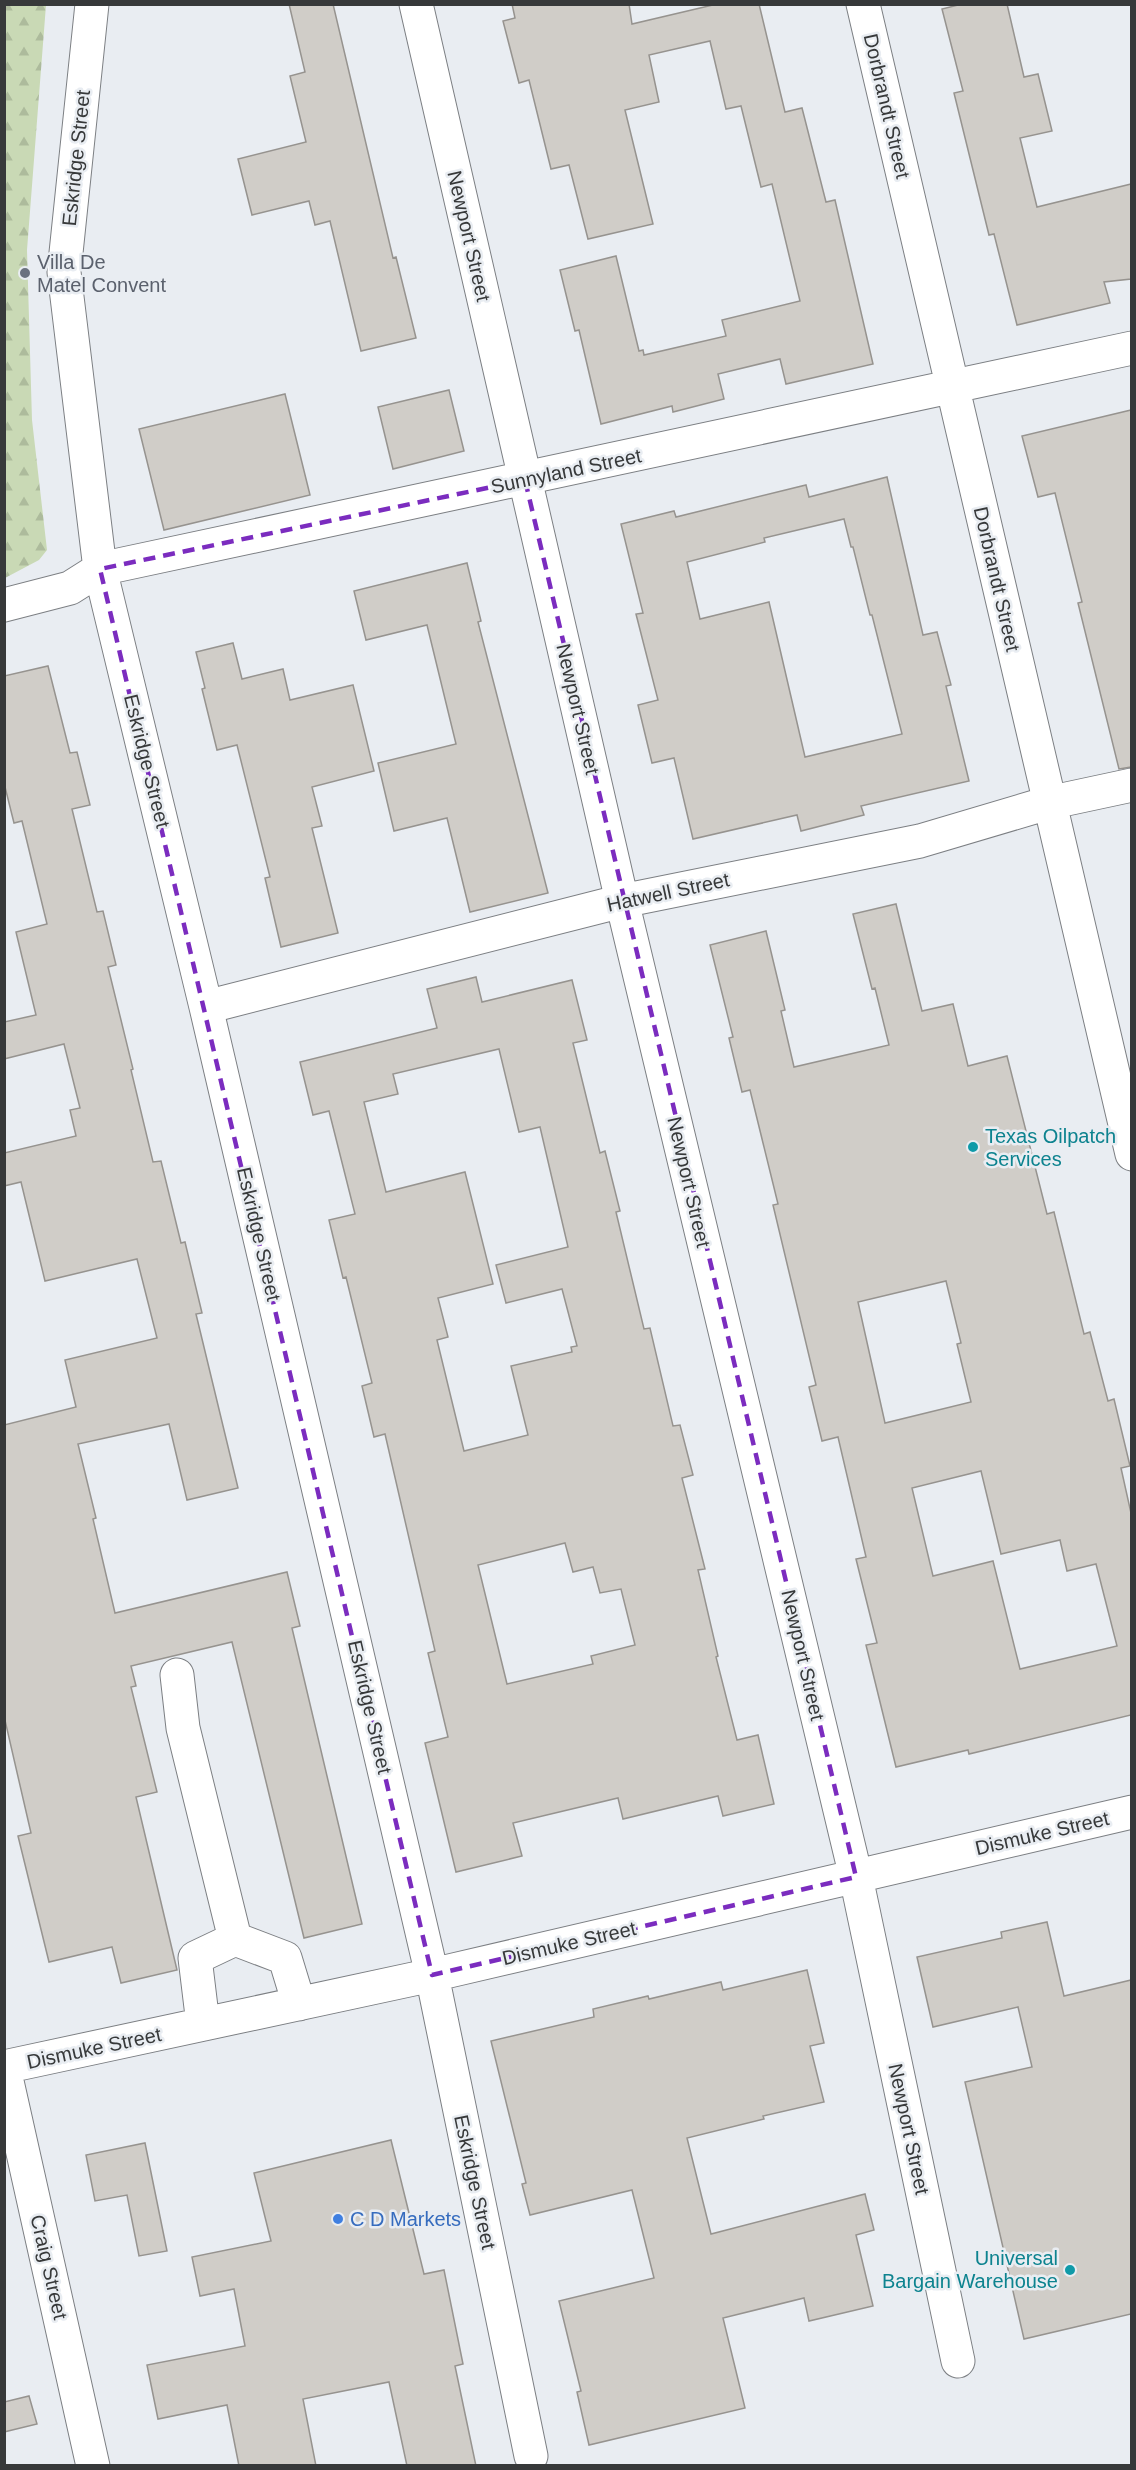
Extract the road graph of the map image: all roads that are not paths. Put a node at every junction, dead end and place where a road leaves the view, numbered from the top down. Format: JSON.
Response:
{"nodes":[{"id":1,"x":92,"y":4,"type":"edge"},
{"id":2,"x":416,"y":4,"type":"edge"},
{"id":3,"x":863,"y":4,"type":"edge"},
{"id":4,"x":1131,"y":348,"type":"edge"},
{"id":5,"x":952,"y":386,"type":"junction"},
{"id":6,"x":525,"y":480,"type":"junction"},
{"id":7,"x":100,"y":569,"type":"junction"},
{"id":8,"x":4,"y":605,"type":"edge"},
{"id":9,"x":1131,"y":785,"type":"edge"},
{"id":10,"x":1048,"y":802,"type":"junction"},
{"id":11,"x":622,"y":901,"type":"junction"},
{"id":12,"x":206,"y":1007,"type":"junction"},
{"id":13,"x":1131,"y":1154,"type":"edge"},
{"id":14,"x":177,"y":1675,"type":"dead end"},
{"id":15,"x":1131,"y":1812,"type":"edge"},
{"id":16,"x":856,"y":1877,"type":"junction"},
{"id":17,"x":236,"y":1939,"type":"junction"},
{"id":18,"x":432,"y":1975,"type":"junction"},
{"id":19,"x":299,"y":2004,"type":"junction"},
{"id":20,"x":203,"y":2024,"type":"junction"},
{"id":21,"x":4,"y":2067,"type":"edge"},
{"id":22,"x":958,"y":2361,"type":"dead end"},
{"id":23,"x":531,"y":2456,"type":"dead end"},
{"id":24,"x":93,"y":2466,"type":"edge"}],
"edges":[{"from":1,"to":7,"type":"street","name":"Eskridge Street"},
{"from":2,"to":6,"type":"street","name":"Newport Street"},
{"from":3,"to":5,"type":"street","name":"Dorbrandt Street"},
{"from":4,"to":5,"type":"street","name":"Sunnyland Street"},
{"from":5,"to":6,"type":"street","name":"Sunnyland Street"},
{"from":5,"to":10,"type":"street","name":"Dorbrandt Street"},
{"from":6,"to":7,"type":"street","name":"Sunnyland Street"},
{"from":6,"to":11,"type":"street","name":"Newport Street"},
{"from":7,"to":8,"type":"street","name":"Sunnyland Street"},
{"from":7,"to":12,"type":"street","name":"Eskridge Street"},
{"from":9,"to":10,"type":"street","name":"Hatwell Street"},
{"from":10,"to":11,"type":"street","name":"Hatwell Street"},
{"from":10,"to":13,"type":"street","name":"Dorbrandt Street"},
{"from":11,"to":12,"type":"street","name":"Hatwell Street"},
{"from":11,"to":16,"type":"street","name":"Newport Street"},
{"from":12,"to":18,"type":"street","name":"Eskridge Street"},
{"from":14,"to":17,"type":"street"},
{"from":15,"to":16,"type":"street","name":"Dismuke Street"},
{"from":16,"to":18,"type":"street","name":"Dismuke Street"},
{"from":16,"to":22,"type":"street","name":"Newport Street"},
{"from":17,"to":19,"type":"street"},
{"from":17,"to":20,"type":"street"},
{"from":18,"to":19,"type":"street","name":"Dismuke Street"},
{"from":18,"to":23,"type":"street","name":"Eskridge Street"},
{"from":19,"to":20,"type":"street","name":"Dismuke Street"},
{"from":20,"to":21,"type":"street","name":"Dismuke Street"},
{"from":21,"to":24,"type":"street","name":"Craig Street"}]}
